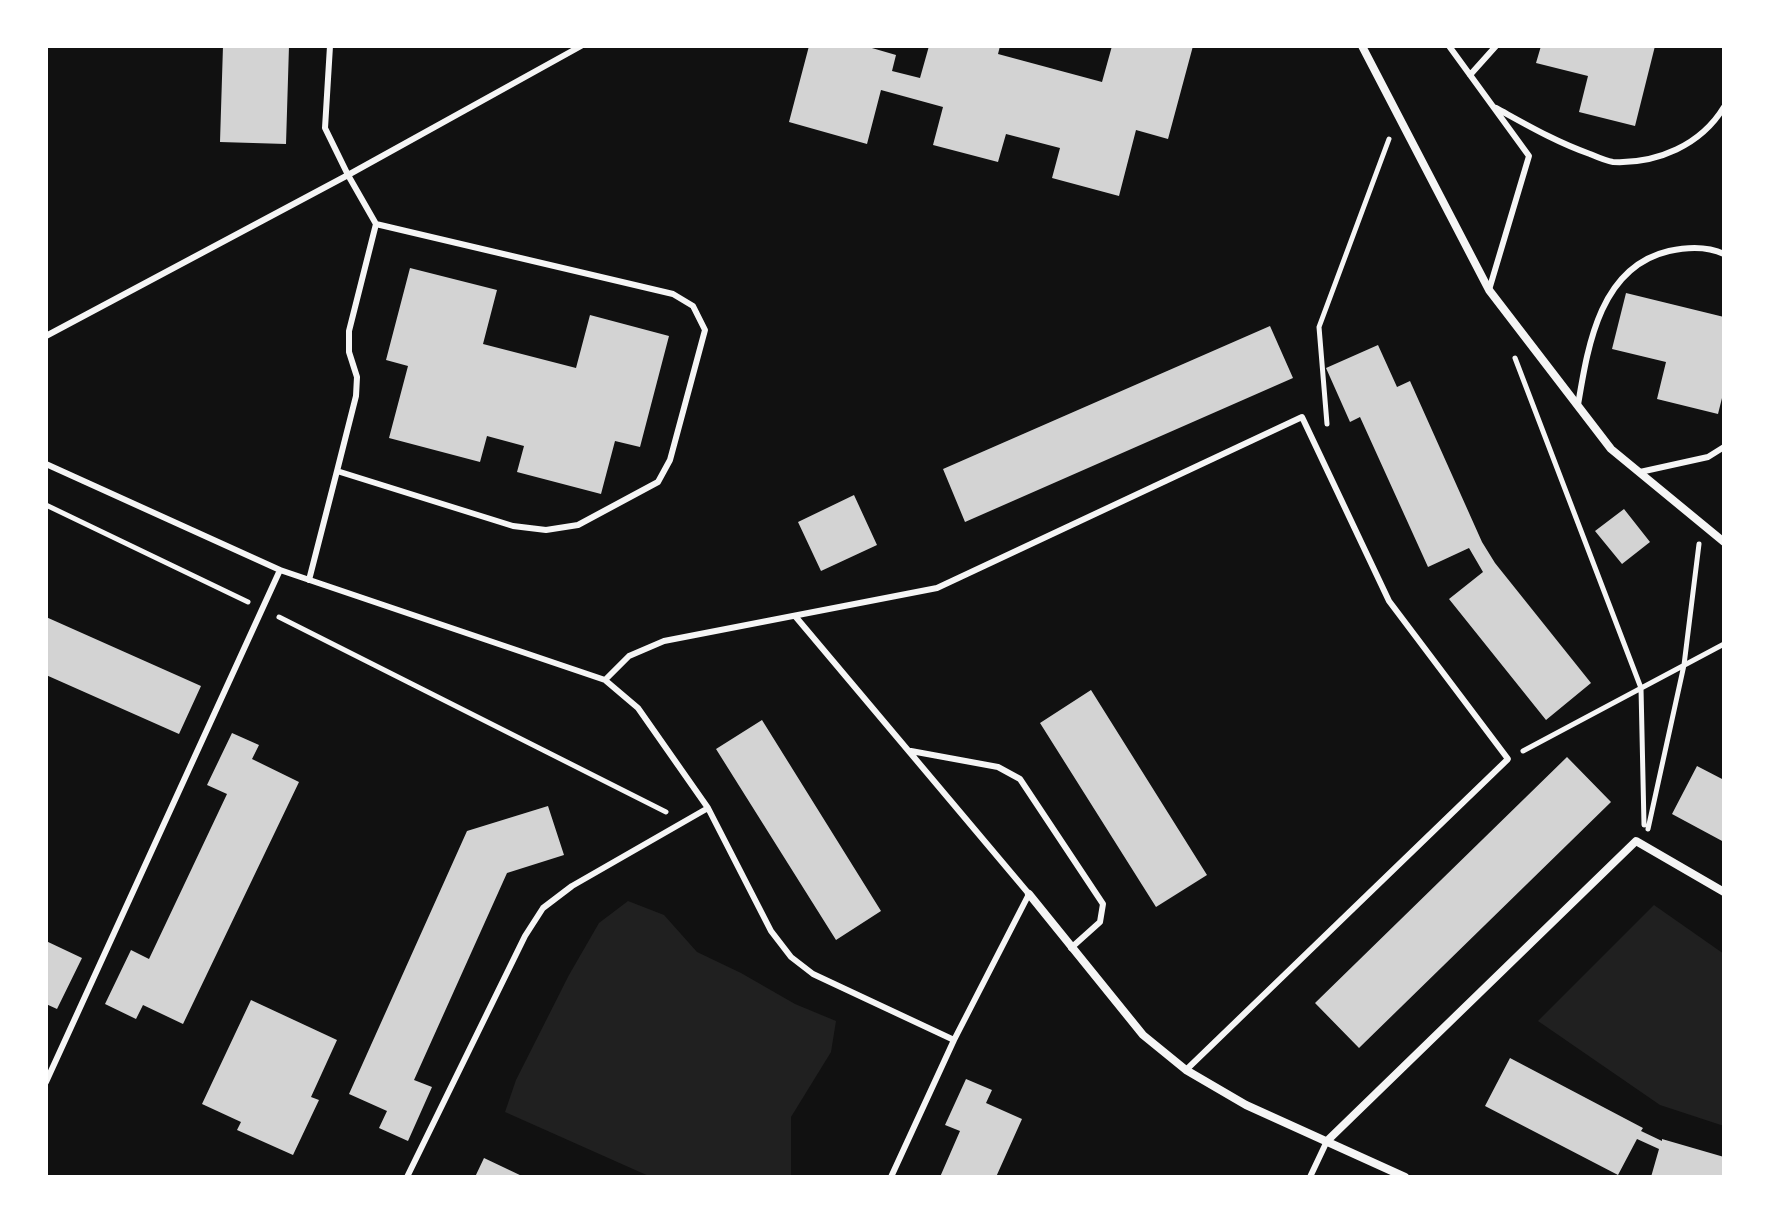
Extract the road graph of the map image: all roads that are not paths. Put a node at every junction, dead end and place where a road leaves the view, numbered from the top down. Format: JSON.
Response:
{"nodes":[{"id":1,"x":330,"y":46,"type":"edge"},
{"id":2,"x":581,"y":46,"type":"edge"},
{"id":3,"x":1362,"y":46,"type":"edge"},
{"id":4,"x":1449,"y":46,"type":"edge"},
{"id":5,"x":1496,"y":46,"type":"edge"},
{"id":6,"x":1470,"y":75,"type":"junction"},
{"id":7,"x":1492,"y":106,"type":"junction"},
{"id":8,"x":1724,"y":107,"type":"edge"},
{"id":9,"x":348,"y":175,"type":"junction"},
{"id":10,"x":376,"y":224,"type":"junction"},
{"id":11,"x":1724,"y":254,"type":"edge"},
{"id":12,"x":1489,"y":290,"type":"junction"},
{"id":13,"x":46,"y":336,"type":"edge"},
{"id":14,"x":1578,"y":405,"type":"junction"},
{"id":15,"x":1724,"y":447,"type":"edge"},
{"id":16,"x":46,"y":464,"type":"edge"},
{"id":17,"x":337,"y":471,"type":"junction"},
{"id":18,"x":1640,"y":472,"type":"junction"},
{"id":19,"x":1724,"y":542,"type":"edge"},
{"id":20,"x":280,"y":570,"type":"junction"},
{"id":21,"x":309,"y":580,"type":"junction"},
{"id":22,"x":795,"y":616,"type":"junction"},
{"id":23,"x":605,"y":680,"type":"junction"},
{"id":24,"x":911,"y":751,"type":"junction"},
{"id":25,"x":708,"y":808,"type":"junction"},
{"id":26,"x":1724,"y":892,"type":"edge"},
{"id":27,"x":1029,"y":894,"type":"junction"},
{"id":28,"x":1071,"y":948,"type":"junction"},
{"id":29,"x":954,"y":1040,"type":"junction"},
{"id":30,"x":1186,"y":1070,"type":"junction"},
{"id":31,"x":48,"y":1073,"type":"edge"},
{"id":32,"x":46,"y":1082,"type":"edge"},
{"id":33,"x":1327,"y":1141,"type":"junction"},
{"id":34,"x":407,"y":1177,"type":"edge"},
{"id":35,"x":891,"y":1177,"type":"edge"},
{"id":36,"x":1310,"y":1177,"type":"edge"},
{"id":37,"x":1405,"y":1177,"type":"edge"}],
"edges":[{"from":1,"to":9,"type":"lane"},
{"from":2,"to":9,"type":"lane"},
{"from":3,"to":12,"type":"street"},
{"from":4,"to":6,"type":"lane"},
{"from":5,"to":6,"type":"lane"},
{"from":6,"to":7,"type":"lane"},
{"from":7,"to":8,"type":"lane"},
{"from":7,"to":12,"type":"lane"},
{"from":9,"to":10,"type":"lane"},
{"from":9,"to":13,"type":"lane"},
{"from":10,"to":17,"type":"lane"},
{"from":10,"to":17,"type":"lane"},
{"from":11,"to":14,"type":"lane"},
{"from":12,"to":14,"type":"street"},
{"from":14,"to":18,"type":"street"},
{"from":15,"to":18,"type":"lane"},
{"from":16,"to":20,"type":"lane"},
{"from":17,"to":21,"type":"lane"},
{"from":18,"to":19,"type":"street"},
{"from":20,"to":21,"type":"lane"},
{"from":20,"to":31,"type":"lane"},
{"from":21,"to":23,"type":"lane"},
{"from":22,"to":23,"type":"lane"},
{"from":22,"to":24,"type":"lane"},
{"from":22,"to":30,"type":"lane"},
{"from":23,"to":25,"type":"lane"},
{"from":24,"to":27,"type":"lane"},
{"from":24,"to":28,"type":"lane"},
{"from":25,"to":29,"type":"lane"},
{"from":25,"to":34,"type":"lane"},
{"from":26,"to":33,"type":"street"},
{"from":27,"to":28,"type":"street"},
{"from":27,"to":29,"type":"lane"},
{"from":28,"to":30,"type":"street"},
{"from":29,"to":35,"type":"lane"},
{"from":30,"to":33,"type":"street"},
{"from":31,"to":32,"type":"lane"},
{"from":33,"to":36,"type":"lane"},
{"from":33,"to":37,"type":"street"}]}
